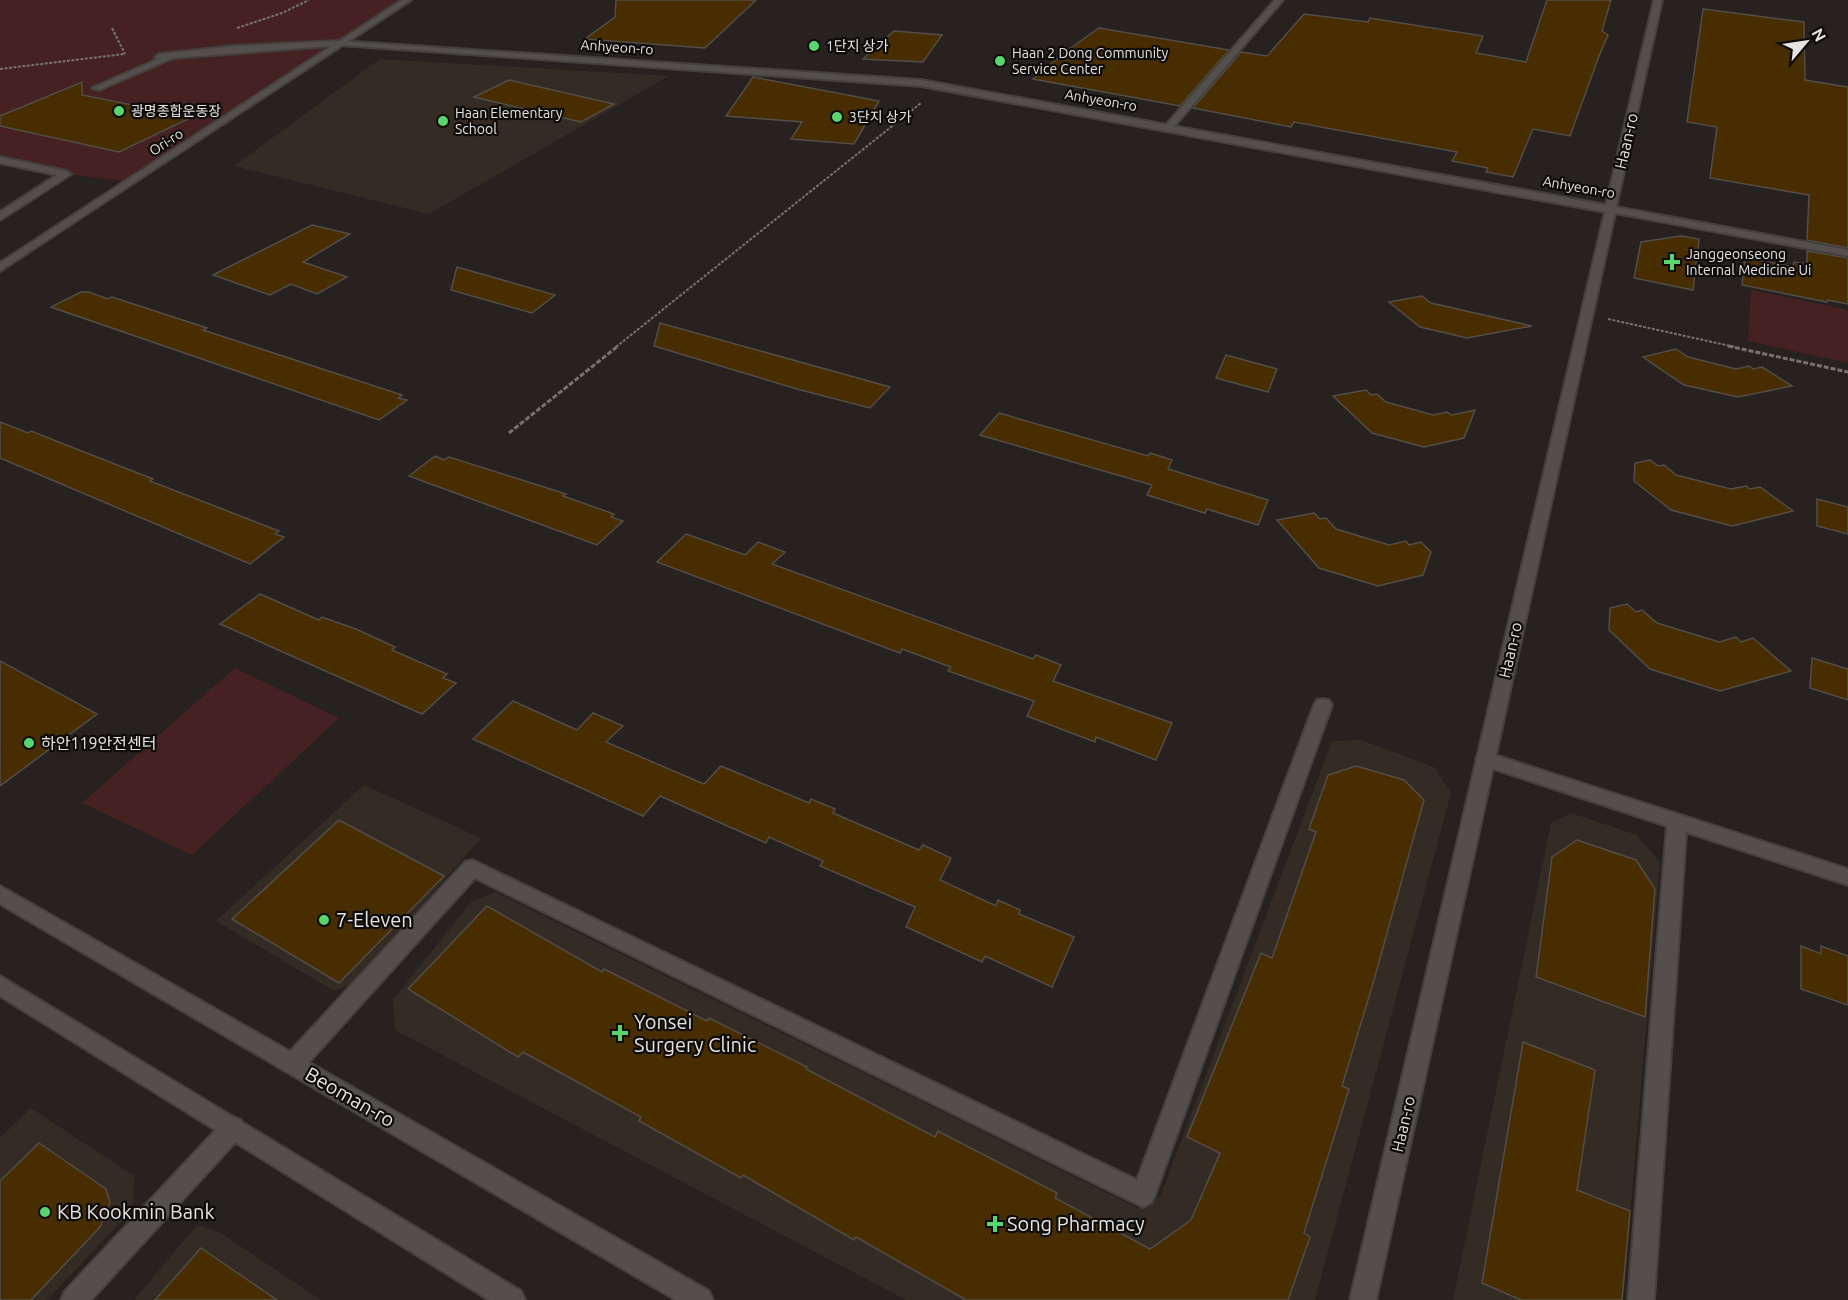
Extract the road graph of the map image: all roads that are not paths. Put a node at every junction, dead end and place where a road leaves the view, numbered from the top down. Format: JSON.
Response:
{"nodes":[{"id":1,"x":407,"y":0,"type":"edge"},
{"id":2,"x":1279,"y":0,"type":"edge"},
{"id":3,"x":1658,"y":0,"type":"edge"},
{"id":4,"x":340,"y":43,"type":"junction"},
{"id":5,"x":331,"y":50,"type":"junction"},
{"id":6,"x":169,"y":58,"type":"junction"},
{"id":7,"x":96,"y":88,"type":"dead end"},
{"id":8,"x":1169,"y":127,"type":"junction"},
{"id":9,"x":0,"y":160,"type":"edge"},
{"id":10,"x":1610,"y":208,"type":"junction"},
{"id":11,"x":0,"y":217,"type":"edge"},
{"id":12,"x":1848,"y":253,"type":"edge"},
{"id":13,"x":0,"y":268,"type":"edge"},
{"id":14,"x":1323,"y":705,"type":"dead end"},
{"id":15,"x":1485,"y":759,"type":"junction"},
{"id":16,"x":1677,"y":823,"type":"junction"},
{"id":17,"x":1848,"y":877,"type":"edge"},
{"id":18,"x":0,"y":894,"type":"edge"},
{"id":19,"x":0,"y":985,"type":"edge"},
{"id":20,"x":293,"y":1064,"type":"junction"},
{"id":21,"x":233,"y":1128,"type":"junction"},
{"id":22,"x":74,"y":1300,"type":"edge"},
{"id":23,"x":512,"y":1300,"type":"edge"},
{"id":24,"x":700,"y":1300,"type":"edge"},
{"id":25,"x":1363,"y":1300,"type":"edge"},
{"id":26,"x":1641,"y":1300,"type":"edge"}],
"edges":[{"from":1,"to":4,"type":"street","name":"Ori-ro"},
{"from":2,"to":8,"type":"street"},
{"from":3,"to":10,"type":"street","name":"Haan-ro"},
{"from":4,"to":5,"type":"street","name":"Ori-ro"},
{"from":4,"to":6,"type":"street","name":"Anhyeon-ro"},
{"from":4,"to":8,"type":"street","name":"Anhyeon-ro"},
{"from":5,"to":6,"type":"street"},
{"from":5,"to":13,"type":"street","name":"Ori-ro"},
{"from":6,"to":7,"type":"street"},
{"from":8,"to":10,"type":"street","name":"Anhyeon-ro"},
{"from":9,"to":11,"type":"street"},
{"from":10,"to":12,"type":"street","name":"Anhyeon-ro"},
{"from":10,"to":15,"type":"street","name":"Haan-ro"},
{"from":14,"to":20,"type":"street"},
{"from":15,"to":16,"type":"street"},
{"from":15,"to":25,"type":"street","name":"Haan-ro"},
{"from":16,"to":17,"type":"street"},
{"from":16,"to":26,"type":"street"},
{"from":18,"to":20,"type":"street","name":"Beoman-ro"},
{"from":19,"to":21,"type":"street"},
{"from":20,"to":24,"type":"street","name":"Beoman-ro"},
{"from":21,"to":22,"type":"street"},
{"from":21,"to":23,"type":"street"}]}
